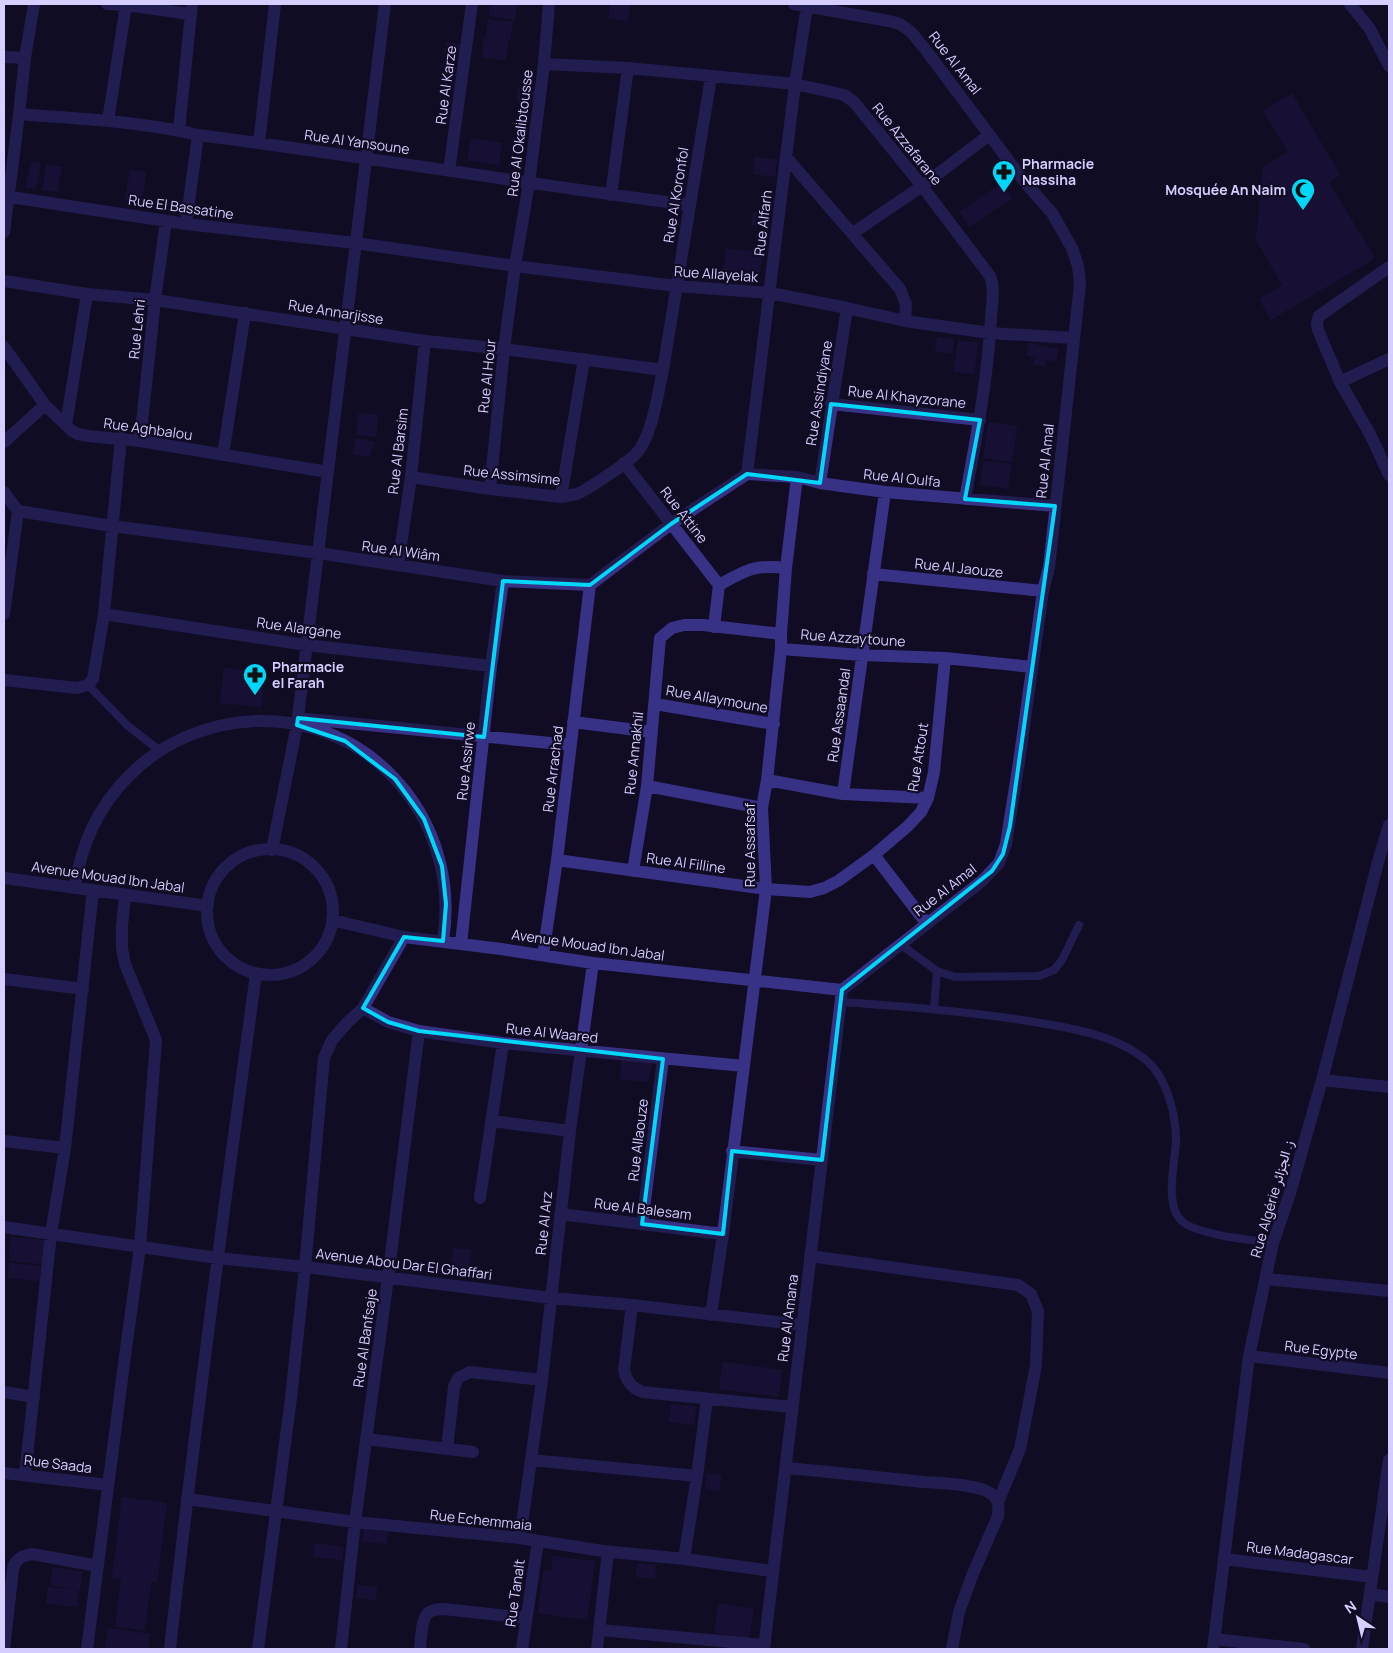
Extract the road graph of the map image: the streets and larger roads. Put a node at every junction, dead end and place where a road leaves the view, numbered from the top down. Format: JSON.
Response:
{"nodes":[{"id":1,"x":34,"y":4,"type":"edge"},
{"id":2,"x":107,"y":4,"type":"edge"},
{"id":3,"x":126,"y":4,"type":"edge"},
{"id":4,"x":275,"y":4,"type":"edge"},
{"id":5,"x":384,"y":4,"type":"edge"},
{"id":6,"x":472,"y":4,"type":"edge"},
{"id":7,"x":549,"y":4,"type":"edge"},
{"id":8,"x":1350,"y":4,"type":"edge"},
{"id":9,"x":800,"y":5,"type":"edge"},
{"id":10,"x":191,"y":9,"type":"edge"},
{"id":11,"x":4,"y":56,"type":"edge"},
{"id":12,"x":25,"y":58,"type":"junction"},
{"id":13,"x":544,"y":64,"type":"junction"},
{"id":14,"x":1389,"y":66,"type":"edge"},
{"id":15,"x":628,"y":68,"type":"junction"},
{"id":16,"x":710,"y":76,"type":"junction"},
{"id":17,"x":795,"y":84,"type":"junction"},
{"id":18,"x":20,"y":114,"type":"junction"},
{"id":19,"x":108,"y":121,"type":"junction"},
{"id":20,"x":180,"y":130,"type":"junction"},
{"id":21,"x":198,"y":135,"type":"junction"},
{"id":22,"x":989,"y":135,"type":"junction"},
{"id":23,"x":259,"y":143,"type":"junction"},
{"id":24,"x":786,"y":157,"type":"junction"},
{"id":25,"x":366,"y":158,"type":"junction"},
{"id":26,"x":449,"y":171,"type":"junction"},
{"id":27,"x":529,"y":183,"type":"junction"},
{"id":28,"x":922,"y":186,"type":"junction"},
{"id":29,"x":611,"y":195,"type":"junction"},
{"id":30,"x":6,"y":196,"type":"edge"},
{"id":31,"x":690,"y":205,"type":"junction"},
{"id":32,"x":166,"y":221,"type":"junction"},
{"id":33,"x":186,"y":224,"type":"junction"},
{"id":34,"x":4,"y":232,"type":"edge"},
{"id":35,"x":853,"y":233,"type":"junction"},
{"id":36,"x":355,"y":243,"type":"junction"},
{"id":37,"x":515,"y":266,"type":"junction"},
{"id":38,"x":1389,"y":266,"type":"edge"},
{"id":39,"x":4,"y":281,"type":"edge"},
{"id":40,"x":676,"y":286,"type":"junction"},
{"id":41,"x":770,"y":293,"type":"junction"},
{"id":42,"x":87,"y":294,"type":"junction"},
{"id":43,"x":155,"y":300,"type":"junction"},
{"id":44,"x":848,"y":308,"type":"junction"},
{"id":45,"x":245,"y":313,"type":"junction"},
{"id":46,"x":905,"y":321,"type":"junction"},
{"id":47,"x":345,"y":328,"type":"junction"},
{"id":48,"x":990,"y":333,"type":"junction"},
{"id":49,"x":1074,"y":338,"type":"junction"},
{"id":50,"x":425,"y":341,"type":"junction"},
{"id":51,"x":4,"y":347,"type":"edge"},
{"id":52,"x":504,"y":349,"type":"junction"},
{"id":53,"x":584,"y":359,"type":"junction"},
{"id":54,"x":1389,"y":359,"type":"edge"},
{"id":55,"x":663,"y":370,"type":"junction"},
{"id":56,"x":1340,"y":382,"type":"junction"},
{"id":57,"x":831,"y":404,"type":"junction"},
{"id":58,"x":45,"y":405,"type":"junction"},
{"id":59,"x":654,"y":407,"type":"joint"},
{"id":60,"x":980,"y":420,"type":"junction"},
{"id":61,"x":66,"y":425,"type":"junction"},
{"id":62,"x":121,"y":438,"type":"junction"},
{"id":63,"x":140,"y":441,"type":"junction"},
{"id":64,"x":4,"y":442,"type":"edge"},
{"id":65,"x":223,"y":454,"type":"junction"},
{"id":66,"x":624,"y":463,"type":"junction"},
{"id":67,"x":328,"y":472,"type":"junction"},
{"id":68,"x":747,"y":474,"type":"junction"},
{"id":69,"x":1389,"y":475,"type":"edge"},
{"id":70,"x":411,"y":477,"type":"junction"},
{"id":71,"x":796,"y":477,"type":"junction"},
{"id":72,"x":820,"y":483,"type":"junction"},
{"id":73,"x":490,"y":489,"type":"junction"},
{"id":74,"x":4,"y":492,"type":"edge"},
{"id":75,"x":885,"y":492,"type":"junction"},
{"id":76,"x":561,"y":497,"type":"junction"},
{"id":77,"x":965,"y":499,"type":"junction"},
{"id":78,"x":1055,"y":506,"type":"junction"},
{"id":79,"x":18,"y":512,"type":"junction"},
{"id":80,"x":671,"y":524,"type":"junction"},
{"id":81,"x":112,"y":526,"type":"junction"},
{"id":82,"x":318,"y":554,"type":"junction"},
{"id":83,"x":398,"y":565,"type":"junction"},
{"id":84,"x":786,"y":568,"type":"junction"},
{"id":85,"x":872,"y":574,"type":"junction"},
{"id":86,"x":503,"y":581,"type":"junction"},
{"id":87,"x":590,"y":585,"type":"junction"},
{"id":88,"x":720,"y":585,"type":"junction"},
{"id":89,"x":1043,"y":591,"type":"junction"},
{"id":90,"x":4,"y":614,"type":"edge"},
{"id":91,"x":104,"y":614,"type":"junction"},
{"id":92,"x":714,"y":627,"type":"junction"},
{"id":93,"x":781,"y":634,"type":"junction"},
{"id":94,"x":660,"y":638,"type":"joint"},
{"id":95,"x":306,"y":645,"type":"junction"},
{"id":96,"x":781,"y":649,"type":"junction"},
{"id":97,"x":862,"y":655,"type":"junction"},
{"id":98,"x":945,"y":658,"type":"junction"},
{"id":99,"x":491,"y":666,"type":"junction"},
{"id":100,"x":1032,"y":667,"type":"junction"},
{"id":101,"x":4,"y":680,"type":"edge"},
{"id":102,"x":655,"y":704,"type":"junction"},
{"id":103,"x":298,"y":722,"type":"junction"},
{"id":104,"x":573,"y":722,"type":"junction"},
{"id":105,"x":774,"y":724,"type":"junction"},
{"id":106,"x":652,"y":732,"type":"junction"},
{"id":107,"x":484,"y":737,"type":"junction"},
{"id":108,"x":570,"y":745,"type":"junction"},
{"id":109,"x":767,"y":780,"type":"junction"},
{"id":110,"x":647,"y":786,"type":"junction"},
{"id":111,"x":843,"y":794,"type":"junction"},
{"id":112,"x":928,"y":798,"type":"junction"},
{"id":113,"x":762,"y":808,"type":"junction"},
{"id":114,"x":1389,"y":825,"type":"edge"},
{"id":115,"x":272,"y":850,"type":"junction"},
{"id":116,"x":874,"y":855,"type":"junction"},
{"id":117,"x":557,"y":860,"type":"junction"},
{"id":118,"x":1384,"y":863,"type":"edge"},
{"id":119,"x":633,"y":871,"type":"junction"},
{"id":120,"x":4,"y":878,"type":"edge"},
{"id":121,"x":838,"y":881,"type":"joint"},
{"id":122,"x":75,"y":887,"type":"junction"},
{"id":123,"x":766,"y":889,"type":"junction"},
{"id":124,"x":93,"y":890,"type":"junction"},
{"id":125,"x":125,"y":895,"type":"junction"},
{"id":126,"x":208,"y":906,"type":"junction"},
{"id":127,"x":332,"y":920,"type":"junction"},
{"id":128,"x":927,"y":924,"type":"junction"},
{"id":129,"x":404,"y":936,"type":"junction"},
{"id":130,"x":443,"y":941,"type":"junction"},
{"id":131,"x":461,"y":944,"type":"junction"},
{"id":132,"x":543,"y":955,"type":"junction"},
{"id":133,"x":593,"y":963,"type":"junction"},
{"id":134,"x":256,"y":974,"type":"junction"},
{"id":135,"x":4,"y":979,"type":"edge"},
{"id":136,"x":754,"y":981,"type":"junction"},
{"id":137,"x":83,"y":989,"type":"junction"},
{"id":138,"x":842,"y":996,"type":"junction"},
{"id":139,"x":363,"y":1008,"type":"junction"},
{"id":140,"x":419,"y":1031,"type":"junction"},
{"id":141,"x":503,"y":1043,"type":"junction"},
{"id":142,"x":581,"y":1051,"type":"junction"},
{"id":143,"x":663,"y":1058,"type":"junction"},
{"id":144,"x":744,"y":1066,"type":"junction"},
{"id":145,"x":1322,"y":1080,"type":"junction"},
{"id":146,"x":1389,"y":1087,"type":"edge"},
{"id":147,"x":491,"y":1122,"type":"junction"},
{"id":148,"x":570,"y":1131,"type":"junction"},
{"id":149,"x":4,"y":1141,"type":"edge"},
{"id":150,"x":65,"y":1148,"type":"junction"},
{"id":151,"x":732,"y":1151,"type":"junction"},
{"id":152,"x":822,"y":1160,"type":"junction"},
{"id":153,"x":480,"y":1198,"type":"dead end"},
{"id":154,"x":560,"y":1214,"type":"junction"},
{"id":155,"x":642,"y":1224,"type":"junction"},
{"id":156,"x":4,"y":1227,"type":"edge"},
{"id":157,"x":51,"y":1234,"type":"junction"},
{"id":158,"x":723,"y":1234,"type":"junction"},
{"id":159,"x":140,"y":1247,"type":"junction"},
{"id":160,"x":810,"y":1256,"type":"junction"},
{"id":161,"x":217,"y":1258,"type":"junction"},
{"id":162,"x":305,"y":1267,"type":"junction"},
{"id":163,"x":388,"y":1278,"type":"junction"},
{"id":164,"x":1266,"y":1279,"type":"junction"},
{"id":165,"x":1389,"y":1291,"type":"edge"},
{"id":166,"x":551,"y":1298,"type":"junction"},
{"id":167,"x":632,"y":1305,"type":"junction"},
{"id":168,"x":711,"y":1315,"type":"junction"},
{"id":169,"x":802,"y":1325,"type":"junction"},
{"id":170,"x":1249,"y":1356,"type":"junction"},
{"id":171,"x":1389,"y":1373,"type":"edge"},
{"id":172,"x":542,"y":1380,"type":"junction"},
{"id":173,"x":4,"y":1392,"type":"edge"},
{"id":174,"x":34,"y":1397,"type":"junction"},
{"id":175,"x":707,"y":1399,"type":"junction"},
{"id":176,"x":792,"y":1407,"type":"junction"},
{"id":177,"x":366,"y":1440,"type":"junction"},
{"id":178,"x":447,"y":1449,"type":"junction"},
{"id":179,"x":474,"y":1452,"type":"dead end"},
{"id":180,"x":530,"y":1460,"type":"junction"},
{"id":181,"x":1389,"y":1460,"type":"edge"},
{"id":182,"x":786,"y":1468,"type":"junction"},
{"id":183,"x":4,"y":1472,"type":"edge"},
{"id":184,"x":25,"y":1475,"type":"junction"},
{"id":185,"x":697,"y":1476,"type":"junction"},
{"id":186,"x":108,"y":1485,"type":"junction"},
{"id":187,"x":187,"y":1500,"type":"junction"},
{"id":188,"x":998,"y":1502,"type":"junction"},
{"id":189,"x":276,"y":1512,"type":"junction"},
{"id":190,"x":1385,"y":1516,"type":"edge"},
{"id":191,"x":355,"y":1522,"type":"junction"},
{"id":192,"x":520,"y":1538,"type":"junction"},
{"id":193,"x":538,"y":1541,"type":"junction"},
{"id":194,"x":608,"y":1551,"type":"junction"},
{"id":195,"x":1224,"y":1558,"type":"junction"},
{"id":196,"x":684,"y":1559,"type":"junction"},
{"id":197,"x":98,"y":1566,"type":"junction"},
{"id":198,"x":772,"y":1571,"type":"junction"},
{"id":199,"x":1372,"y":1577,"type":"junction"},
{"id":200,"x":1370,"y":1594,"type":"junction"},
{"id":201,"x":1389,"y":1597,"type":"edge"},
{"id":202,"x":526,"y":1618,"type":"junction"},
{"id":203,"x":600,"y":1630,"type":"junction"},
{"id":204,"x":5,"y":1634,"type":"edge"},
{"id":205,"x":679,"y":1643,"type":"edge"},
{"id":206,"x":1213,"y":1644,"type":"edge"},
{"id":207,"x":764,"y":1647,"type":"edge"},
{"id":208,"x":4,"y":1649,"type":"edge"},
{"id":209,"x":87,"y":1649,"type":"edge"},
{"id":210,"x":170,"y":1649,"type":"edge"},
{"id":211,"x":258,"y":1649,"type":"edge"},
{"id":212,"x":341,"y":1649,"type":"edge"},
{"id":213,"x":420,"y":1649,"type":"edge"},
{"id":214,"x":522,"y":1649,"type":"edge"},
{"id":215,"x":597,"y":1649,"type":"edge"},
{"id":216,"x":952,"y":1649,"type":"edge"},
{"id":217,"x":1304,"y":1649,"type":"edge"},
{"id":218,"x":1362,"y":1649,"type":"edge"}],
"edges":[{"from":1,"to":12,"type":"street"},
{"from":2,"to":3,"type":"street"},
{"from":3,"to":10,"type":"street"},
{"from":3,"to":19,"type":"street"},
{"from":4,"to":23,"type":"street"},
{"from":5,"to":25,"type":"street"},
{"from":6,"to":26,"type":"street","name":"Rue Al Karze"},
{"from":7,"to":13,"type":"street","name":"Rue Al Okalibtousse"},
{"from":8,"to":14,"type":"street"},
{"from":9,"to":17,"type":"street","name":"Rue Alfarh"},
{"from":9,"to":22,"type":"street","name":"Rue Al Amal"},
{"from":10,"to":20,"type":"street"},
{"from":11,"to":12,"type":"street"},
{"from":12,"to":18,"type":"street"},
{"from":13,"to":15,"type":"street","name":"Rue Azzafarane"},
{"from":13,"to":27,"type":"street","name":"Rue Al Okalibtousse"},
{"from":15,"to":16,"type":"street","name":"Rue Azzafarane"},
{"from":15,"to":29,"type":"street"},
{"from":16,"to":17,"type":"street","name":"Rue Azzafarane"},
{"from":16,"to":31,"type":"street","name":"Rue Al Koronfol"},
{"from":17,"to":24,"type":"street","name":"Rue Alfarh"},
{"from":17,"to":28,"type":"street","name":"Rue Azzafarane"},
{"from":18,"to":19,"type":"street","name":"Rue Al Yansoune"},
{"from":18,"to":30,"type":"street"},
{"from":19,"to":20,"type":"street","name":"Rue Al Yansoune"},
{"from":20,"to":21,"type":"street","name":"Rue Al Yansoune"},
{"from":21,"to":23,"type":"street","name":"Rue Al Yansoune"},
{"from":21,"to":33,"type":"street"},
{"from":22,"to":28,"type":"street"},
{"from":22,"to":49,"type":"street","name":"Rue Al Amal"},
{"from":23,"to":25,"type":"street","name":"Rue Al Yansoune"},
{"from":24,"to":35,"type":"street"},
{"from":24,"to":41,"type":"street","name":"Rue Alfarh"},
{"from":25,"to":26,"type":"street","name":"Rue Al Yansoune"},
{"from":25,"to":36,"type":"street"},
{"from":26,"to":27,"type":"street","name":"Rue Al Yansoune"},
{"from":27,"to":29,"type":"street","name":"Rue Al Yansoune"},
{"from":27,"to":37,"type":"street","name":"Rue Al Okalibtousse"},
{"from":28,"to":35,"type":"street"},
{"from":28,"to":48,"type":"street","name":"Rue Azzafarane"},
{"from":29,"to":31,"type":"street","name":"Rue Al Yansoune"},
{"from":30,"to":32,"type":"street","name":"Rue El Bassatine"},
{"from":30,"to":34,"type":"street"},
{"from":31,"to":40,"type":"street","name":"Rue Al Koronfol"},
{"from":32,"to":33,"type":"street","name":"Rue El Bassatine"},
{"from":32,"to":43,"type":"street","name":"Rue Lehri"},
{"from":33,"to":36,"type":"street","name":"Rue El Bassatine"},
{"from":35,"to":46,"type":"street"},
{"from":36,"to":37,"type":"street","name":"Rue Allayelak"},
{"from":36,"to":47,"type":"street"},
{"from":37,"to":40,"type":"street","name":"Rue Allayelak"},
{"from":37,"to":52,"type":"street","name":"Rue Al Hour"},
{"from":38,"to":56,"type":"street"},
{"from":39,"to":42,"type":"street","name":"Rue Annarjisse"},
{"from":40,"to":41,"type":"street","name":"Rue Allayelak"},
{"from":40,"to":55,"type":"street","name":"Rue Al Koronfol"},
{"from":41,"to":44,"type":"street","name":"Rue Allayelak"},
{"from":41,"to":68,"type":"street","name":"Rue Alfarh"},
{"from":42,"to":43,"type":"street","name":"Rue Annarjisse"},
{"from":42,"to":61,"type":"street"},
{"from":43,"to":45,"type":"street","name":"Rue Annarjisse"},
{"from":43,"to":63,"type":"street","name":"Rue Lehri"},
{"from":44,"to":46,"type":"street","name":"Rue Allayelak"},
{"from":44,"to":57,"type":"street","name":"Rue Assindiyane"},
{"from":45,"to":47,"type":"street","name":"Rue Annarjisse"},
{"from":45,"to":65,"type":"street"},
{"from":46,"to":48,"type":"street","name":"Rue Allayelak"},
{"from":47,"to":50,"type":"street","name":"Rue Annarjisse"},
{"from":47,"to":67,"type":"street"},
{"from":48,"to":49,"type":"street","name":"Rue Allayelak"},
{"from":48,"to":60,"type":"street","name":"Rue Azzafarane"},
{"from":49,"to":78,"type":"street","name":"Rue Al Amal"},
{"from":50,"to":52,"type":"street","name":"Rue Annarjisse"},
{"from":50,"to":70,"type":"street","name":"Rue Al Barsim"},
{"from":51,"to":58,"type":"street","name":"Rue Aghbalou"},
{"from":52,"to":53,"type":"street","name":"Rue Annarjisse"},
{"from":52,"to":73,"type":"street","name":"Rue Al Hour"},
{"from":53,"to":55,"type":"street","name":"Rue Annarjisse"},
{"from":53,"to":76,"type":"street"},
{"from":54,"to":56,"type":"street"},
{"from":55,"to":59,"type":"street","name":"Rue Al Koronfol"},
{"from":56,"to":69,"type":"street"},
{"from":57,"to":60,"type":"street","name":"Rue Al Khayzorane"},
{"from":57,"to":72,"type":"street","name":"Rue Assindiyane"},
{"from":58,"to":61,"type":"street","name":"Rue Aghbalou"},
{"from":58,"to":64,"type":"street"},
{"from":59,"to":66,"type":"street","name":"Rue Assimsime"},
{"from":60,"to":77,"type":"street","name":"Rue Azzafarane"},
{"from":61,"to":62,"type":"street","name":"Rue Aghbalou"},
{"from":62,"to":63,"type":"street","name":"Rue Aghbalou"},
{"from":62,"to":81,"type":"street"},
{"from":63,"to":65,"type":"street","name":"Rue Aghbalou"},
{"from":65,"to":67,"type":"street","name":"Rue Aghbalou"},
{"from":66,"to":76,"type":"street","name":"Rue Assimsime"},
{"from":66,"to":80,"type":"street","name":"Rue Attine"},
{"from":67,"to":82,"type":"street"},
{"from":68,"to":71,"type":"street","name":"Rue Al Oulfa"},
{"from":68,"to":80,"type":"street"},
{"from":70,"to":73,"type":"street","name":"Rue Assimsime"},
{"from":70,"to":83,"type":"street","name":"Rue Al Barsim"},
{"from":71,"to":72,"type":"street","name":"Rue Al Oulfa"},
{"from":71,"to":84,"type":"street"},
{"from":72,"to":75,"type":"street","name":"Rue Al Oulfa"},
{"from":73,"to":76,"type":"street","name":"Rue Assimsime"},
{"from":74,"to":79,"type":"street"},
{"from":75,"to":77,"type":"street","name":"Rue Al Oulfa"},
{"from":75,"to":85,"type":"street","name":"Rue Assaandal"},
{"from":77,"to":78,"type":"street","name":"Rue Al Oulfa"},
{"from":78,"to":89,"type":"street","name":"Rue Al Amal"},
{"from":79,"to":81,"type":"street","name":"Rue Al Wiâm"},
{"from":79,"to":90,"type":"street"},
{"from":80,"to":87,"type":"street"},
{"from":80,"to":88,"type":"street","name":"Rue Attine"},
{"from":81,"to":82,"type":"street","name":"Rue Al Wiâm"},
{"from":81,"to":91,"type":"street"},
{"from":82,"to":83,"type":"street","name":"Rue Al Wiâm"},
{"from":82,"to":95,"type":"street"},
{"from":83,"to":86,"type":"street","name":"Rue Al Wiâm"},
{"from":84,"to":88,"type":"street"},
{"from":84,"to":93,"type":"street"},
{"from":85,"to":89,"type":"street","name":"Rue Al Jaouze"},
{"from":85,"to":97,"type":"street","name":"Rue Assaandal"},
{"from":86,"to":87,"type":"street","name":"Rue Al Wiâm"},
{"from":86,"to":99,"type":"street","name":"Rue Assirwe"},
{"from":87,"to":104,"type":"street","name":"Rue Arrachad"},
{"from":88,"to":92,"type":"street"},
{"from":89,"to":100,"type":"street","name":"Rue Al Amal"},
{"from":91,"to":95,"type":"street","name":"Rue Alargane"},
{"from":91,"to":101,"type":"street"},
{"from":92,"to":93,"type":"street","name":"Rue Azzaytoune"},
{"from":92,"to":94,"type":"street","name":"Rue Azzaytoune"},
{"from":93,"to":96,"type":"street","name":"Rue Azzaytoune"},
{"from":94,"to":102,"type":"street","name":"Rue Annakhil"},
{"from":95,"to":99,"type":"street","name":"Rue Alargane"},
{"from":95,"to":103,"type":"street"},
{"from":96,"to":97,"type":"street","name":"Rue Azzaytoune"},
{"from":96,"to":105,"type":"street","name":"Rue Assafsaf"},
{"from":97,"to":98,"type":"street","name":"Rue Azzaytoune"},
{"from":97,"to":111,"type":"street","name":"Rue Assaandal"},
{"from":98,"to":100,"type":"street","name":"Rue Azzaytoune"},
{"from":98,"to":112,"type":"street","name":"Rue Attout"},
{"from":99,"to":107,"type":"street","name":"Rue Assirwe"},
{"from":100,"to":128,"type":"street","name":"Rue Al Amal"},
{"from":102,"to":105,"type":"street","name":"Rue Allaymoune"},
{"from":102,"to":106,"type":"street","name":"Rue Annakhil"},
{"from":103,"to":107,"type":"street"},
{"from":103,"to":115,"type":"street"},
{"from":103,"to":122,"type":"street"},
{"from":103,"to":130,"type":"street"},
{"from":104,"to":106,"type":"street"},
{"from":104,"to":108,"type":"street","name":"Rue Arrachad"},
{"from":105,"to":109,"type":"street","name":"Rue Assafsaf"},
{"from":106,"to":110,"type":"street","name":"Rue Annakhil"},
{"from":107,"to":108,"type":"street"},
{"from":107,"to":131,"type":"street","name":"Rue Assirwe"},
{"from":108,"to":117,"type":"street","name":"Rue Arrachad"},
{"from":109,"to":111,"type":"street"},
{"from":109,"to":113,"type":"street","name":"Rue Assafsaf"},
{"from":110,"to":113,"type":"street"},
{"from":110,"to":119,"type":"street","name":"Rue Annakhil"},
{"from":111,"to":112,"type":"street"},
{"from":112,"to":116,"type":"street","name":"Rue Attout"},
{"from":113,"to":123,"type":"street","name":"Rue Assafsaf"},
{"from":114,"to":118,"type":"street","name":"Rue Algérie ز. الجزائر"},
{"from":115,"to":126,"type":"street"},
{"from":115,"to":127,"type":"street"},
{"from":116,"to":121,"type":"street","name":"Rue Attout"},
{"from":116,"to":128,"type":"street"},
{"from":117,"to":119,"type":"street","name":"Rue Al Filline"},
{"from":117,"to":132,"type":"street","name":"Rue Arrachad"},
{"from":118,"to":145,"type":"street","name":"Rue Algérie ز. الجزائر"},
{"from":119,"to":123,"type":"street","name":"Rue Al Filline"},
{"from":120,"to":122,"type":"street","name":"Avenue Mouad Ibn Jabal"},
{"from":121,"to":123,"type":"street","name":"Rue Al Filline"},
{"from":122,"to":124,"type":"street","name":"Avenue Mouad Ibn Jabal"},
{"from":123,"to":136,"type":"street","name":"Rue Assafsaf"},
{"from":124,"to":125,"type":"street","name":"Avenue Mouad Ibn Jabal"},
{"from":124,"to":137,"type":"street"},
{"from":125,"to":126,"type":"street","name":"Avenue Mouad Ibn Jabal"},
{"from":125,"to":159,"type":"street"},
{"from":126,"to":134,"type":"street"},
{"from":127,"to":129,"type":"street","name":"Avenue Mouad Ibn Jabal"},
{"from":127,"to":134,"type":"street"},
{"from":128,"to":138,"type":"street","name":"Rue Al Amal"},
{"from":129,"to":130,"type":"street","name":"Avenue Mouad Ibn Jabal"},
{"from":129,"to":139,"type":"street"},
{"from":130,"to":131,"type":"street","name":"Avenue Mouad Ibn Jabal"},
{"from":131,"to":132,"type":"street","name":"Avenue Mouad Ibn Jabal"},
{"from":132,"to":133,"type":"street","name":"Avenue Mouad Ibn Jabal"},
{"from":133,"to":136,"type":"street","name":"Avenue Mouad Ibn Jabal"},
{"from":133,"to":142,"type":"street","name":"Rue Al Arz"},
{"from":134,"to":161,"type":"street"},
{"from":135,"to":137,"type":"street"},
{"from":136,"to":138,"type":"street","name":"Avenue Mouad Ibn Jabal"},
{"from":136,"to":144,"type":"street"},
{"from":137,"to":150,"type":"street"},
{"from":138,"to":152,"type":"street","name":"Rue Al Amana"},
{"from":139,"to":140,"type":"street","name":"Rue Al Waared"},
{"from":139,"to":162,"type":"street"},
{"from":140,"to":141,"type":"street","name":"Rue Al Waared"},
{"from":140,"to":163,"type":"street","name":"Rue Al Banfsaje"},
{"from":141,"to":142,"type":"street","name":"Rue Al Waared"},
{"from":141,"to":147,"type":"street"},
{"from":142,"to":143,"type":"street","name":"Rue Al Waared"},
{"from":142,"to":148,"type":"street","name":"Rue Al Arz"},
{"from":143,"to":144,"type":"street","name":"Rue Al Waared"},
{"from":143,"to":155,"type":"street","name":"Rue Allaouze"},
{"from":144,"to":151,"type":"street"},
{"from":145,"to":146,"type":"street"},
{"from":145,"to":164,"type":"street","name":"Rue Algérie ز. الجزائر"},
{"from":147,"to":148,"type":"street"},
{"from":147,"to":153,"type":"street"},
{"from":148,"to":154,"type":"street","name":"Rue Al Arz"},
{"from":149,"to":150,"type":"street"},
{"from":150,"to":157,"type":"street"},
{"from":151,"to":152,"type":"street"},
{"from":151,"to":158,"type":"street"},
{"from":152,"to":160,"type":"street","name":"Rue Al Amana"},
{"from":154,"to":155,"type":"street","name":"Rue Al Balesam"},
{"from":154,"to":166,"type":"street","name":"Rue Al Arz"},
{"from":155,"to":158,"type":"street","name":"Rue Al Balesam"},
{"from":156,"to":157,"type":"street","name":"Avenue Abou Dar El Ghaffari"},
{"from":157,"to":159,"type":"street","name":"Avenue Abou Dar El Ghaffari"},
{"from":157,"to":174,"type":"street"},
{"from":158,"to":168,"type":"street"},
{"from":159,"to":161,"type":"street","name":"Avenue Abou Dar El Ghaffari"},
{"from":159,"to":186,"type":"street"},
{"from":160,"to":169,"type":"street","name":"Rue Al Amana"},
{"from":160,"to":188,"type":"street"},
{"from":161,"to":162,"type":"street","name":"Avenue Abou Dar El Ghaffari"},
{"from":161,"to":187,"type":"street"},
{"from":162,"to":163,"type":"street","name":"Avenue Abou Dar El Ghaffari"},
{"from":162,"to":189,"type":"street"},
{"from":163,"to":166,"type":"street","name":"Avenue Abou Dar El Ghaffari"},
{"from":163,"to":177,"type":"street","name":"Rue Al Banfsaje"},
{"from":164,"to":165,"type":"street"},
{"from":164,"to":170,"type":"street","name":"Rue Algérie ز. الجزائر"},
{"from":166,"to":167,"type":"street","name":"Avenue Abou Dar El Ghaffari"},
{"from":166,"to":172,"type":"street","name":"Rue Al Arz"},
{"from":167,"to":168,"type":"street","name":"Avenue Abou Dar El Ghaffari"},
{"from":167,"to":175,"type":"street"},
{"from":168,"to":169,"type":"street","name":"Avenue Abou Dar El Ghaffari"},
{"from":169,"to":176,"type":"street","name":"Rue Al Amana"},
{"from":170,"to":171,"type":"street","name":"Rue Egypte"},
{"from":170,"to":195,"type":"street","name":"Rue Algérie ز. الجزائر"},
{"from":172,"to":178,"type":"street"},
{"from":172,"to":180,"type":"street","name":"Rue Al Arz"},
{"from":173,"to":174,"type":"street"},
{"from":174,"to":184,"type":"street"},
{"from":175,"to":176,"type":"street"},
{"from":175,"to":185,"type":"street"},
{"from":176,"to":182,"type":"street","name":"Rue Al Amana"},
{"from":177,"to":178,"type":"street"},
{"from":177,"to":191,"type":"street","name":"Rue Al Banfsaje"},
{"from":178,"to":179,"type":"street"},
{"from":180,"to":185,"type":"street"},
{"from":180,"to":192,"type":"street","name":"Rue Al Arz"},
{"from":181,"to":190,"type":"street"},
{"from":182,"to":188,"type":"street"},
{"from":182,"to":198,"type":"street","name":"Rue Al Amana"},
{"from":183,"to":184,"type":"street","name":"Rue Saada"},
{"from":184,"to":186,"type":"street","name":"Rue Saada"},
{"from":185,"to":196,"type":"street"},
{"from":186,"to":197,"type":"street"},
{"from":187,"to":189,"type":"street","name":"Rue Echemmaia"},
{"from":187,"to":210,"type":"street"},
{"from":188,"to":216,"type":"street"},
{"from":189,"to":191,"type":"street","name":"Rue Echemmaia"},
{"from":189,"to":211,"type":"street"},
{"from":190,"to":199,"type":"street"},
{"from":191,"to":192,"type":"street","name":"Rue Echemmaia"},
{"from":191,"to":212,"type":"street","name":"Rue Al Banfsaje"},
{"from":192,"to":193,"type":"street","name":"Rue Echemmaia"},
{"from":193,"to":194,"type":"street","name":"Rue Echemmaia"},
{"from":193,"to":202,"type":"street","name":"Rue Tanalt"},
{"from":194,"to":196,"type":"street","name":"Rue Echemmaia"},
{"from":194,"to":203,"type":"street"},
{"from":195,"to":199,"type":"street","name":"Rue Madagascar"},
{"from":195,"to":206,"type":"street","name":"Rue Algérie ز. الجزائر"},
{"from":196,"to":198,"type":"street","name":"Rue Echemmaia"},
{"from":197,"to":204,"type":"street"},
{"from":197,"to":209,"type":"street"},
{"from":198,"to":207,"type":"street","name":"Rue Al Amana"},
{"from":199,"to":200,"type":"street"},
{"from":200,"to":201,"type":"street"},
{"from":200,"to":218,"type":"street"},
{"from":202,"to":213,"type":"street"},
{"from":202,"to":214,"type":"street","name":"Rue Tanalt"},
{"from":203,"to":205,"type":"street"},
{"from":203,"to":215,"type":"street"},
{"from":204,"to":208,"type":"street"},
{"from":205,"to":207,"type":"street"},
{"from":206,"to":217,"type":"street"}]}
